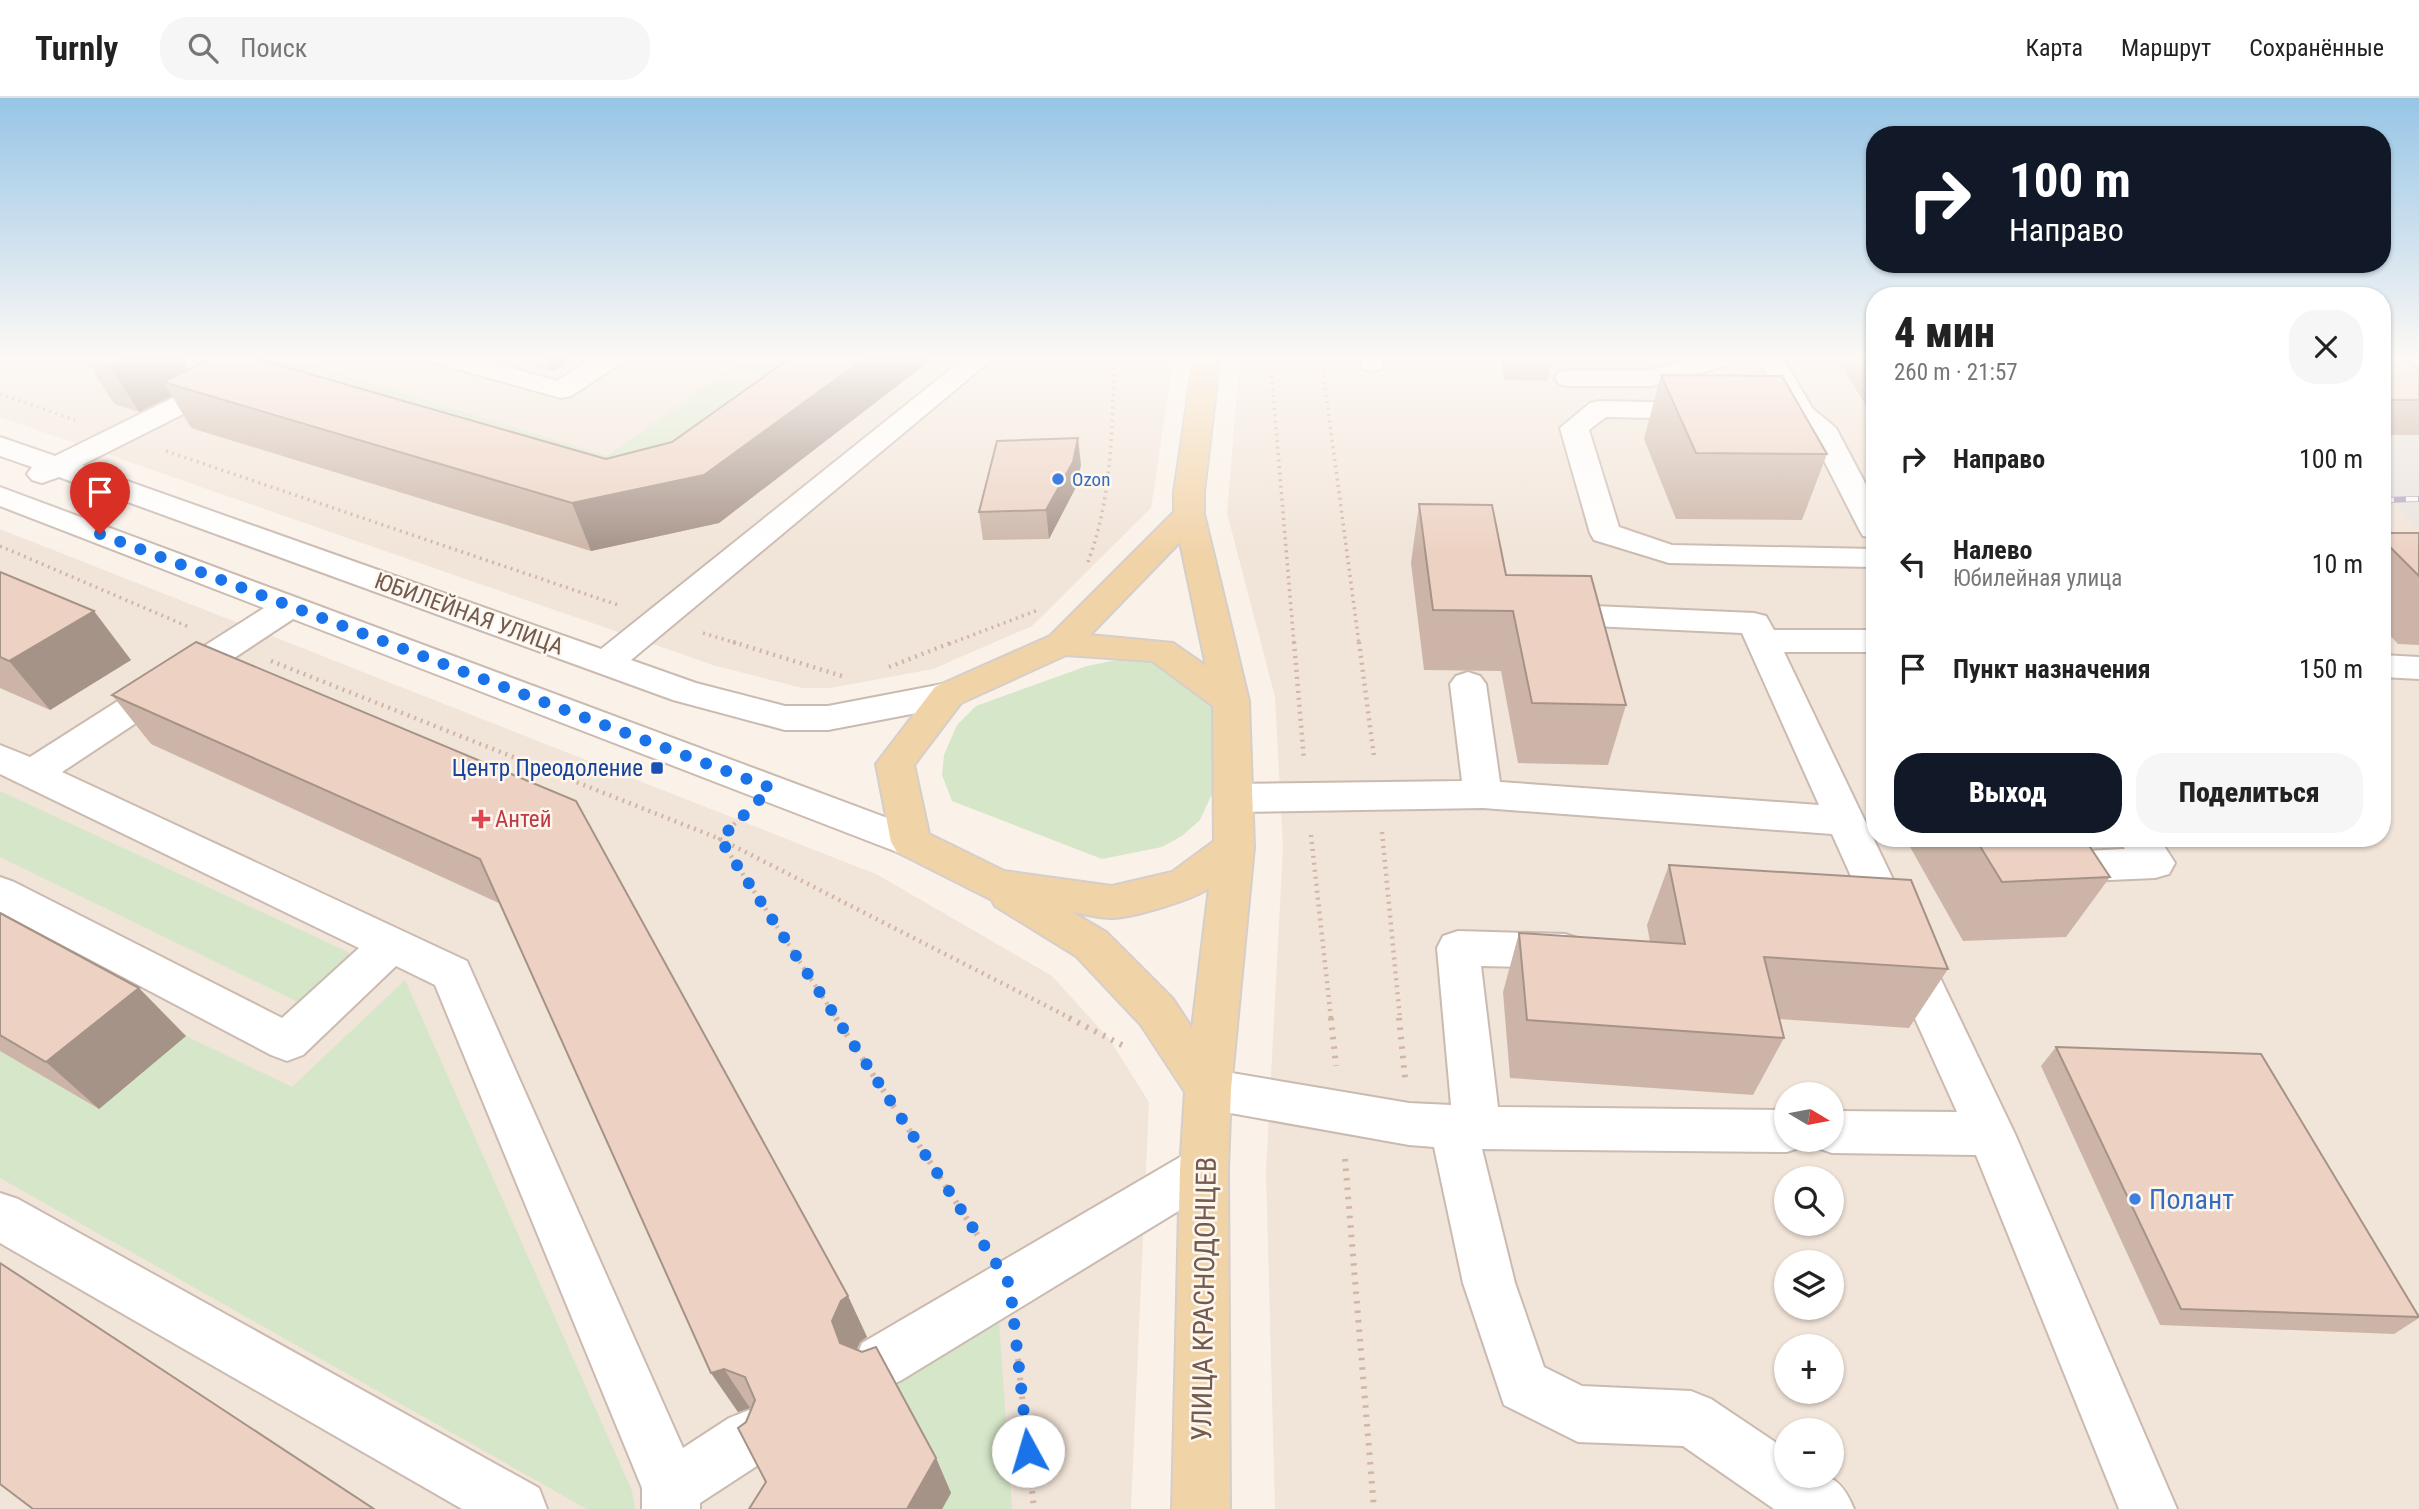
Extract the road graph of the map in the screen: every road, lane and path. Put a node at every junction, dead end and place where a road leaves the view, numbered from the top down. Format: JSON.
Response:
{"nodes":[{"id":1,"x":80,"y":422,"type":"edge"},
{"id":2,"x":145,"y":422,"type":"edge"},
{"id":3,"x":902,"y":422,"type":"edge"},
{"id":4,"x":1112,"y":422,"type":"edge"},
{"id":5,"x":1198,"y":422,"type":"edge"},
{"id":6,"x":1276,"y":422,"type":"edge"},
{"id":7,"x":1330,"y":422,"type":"edge"},
{"id":8,"x":1582,"y":422,"type":"edge"},
{"id":9,"x":1813,"y":422,"type":"edge"},
{"id":10,"x":118,"y":435,"type":"junction"},
{"id":11,"x":0,"y":446,"type":"edge"},
{"id":12,"x":57,"y":466,"type":"junction"},
{"id":13,"x":0,"y":496,"type":"edge"},
{"id":14,"x":1866,"y":513,"type":"edge"},
{"id":15,"x":1189,"y":514,"type":"junction"},
{"id":16,"x":0,"y":546,"type":"edge"},
{"id":17,"x":303,"y":555,"type":"junction"},
{"id":18,"x":1866,"y":558,"type":"edge"},
{"id":19,"x":1083,"y":572,"type":"dead end"},
{"id":20,"x":248,"y":590,"type":"junction"},
{"id":21,"x":291,"y":606,"type":"junction"},
{"id":22,"x":1044,"y":606,"type":"dead end"},
{"id":23,"x":1571,"y":615,"type":"edge"},
{"id":24,"x":659,"y":619,"type":"junction"},
{"id":25,"x":1866,"y":641,"type":"edge"},
{"id":26,"x":1763,"y":642,"type":"junction"},
{"id":27,"x":1062,"y":644,"type":"junction"},
{"id":28,"x":230,"y":645,"type":"junction"},
{"id":29,"x":606,"y":663,"type":"junction"},
{"id":30,"x":2391,"y":666,"type":"edge"},
{"id":31,"x":2419,"y":668,"type":"edge"},
{"id":32,"x":854,"y":680,"type":"junction"},
{"id":33,"x":1468,"y":684,"type":"dead end"},
{"id":34,"x":947,"y":695,"type":"junction"},
{"id":35,"x":1231,"y":701,"type":"junction"},
{"id":36,"x":828,"y":718,"type":"junction"},
{"id":37,"x":16,"y":766,"type":"edge"},
{"id":38,"x":771,"y":788,"type":"junction"},
{"id":39,"x":1483,"y":794,"type":"junction"},
{"id":40,"x":1379,"y":796,"type":"junction"},
{"id":41,"x":1307,"y":797,"type":"junction"},
{"id":42,"x":1233,"y":798,"type":"junction"},
{"id":43,"x":1846,"y":821,"type":"junction"},
{"id":44,"x":720,"y":839,"type":"junction"},
{"id":45,"x":911,"y":842,"type":"junction"},
{"id":46,"x":1234,"y":847,"type":"junction"},
{"id":47,"x":2144,"y":847,"type":"edge"},
{"id":48,"x":2064,"y":867,"type":"edge"},
{"id":49,"x":996,"y":887,"type":"junction"},
{"id":50,"x":0,"y":893,"type":"edge"},
{"id":51,"x":390,"y":945,"type":"junction"},
{"id":52,"x":1603,"y":953,"type":"edge"},
{"id":53,"x":1134,"y":1051,"type":"dead end"},
{"id":54,"x":1208,"y":1089,"type":"junction"},
{"id":55,"x":1341,"y":1112,"type":"junction"},
{"id":56,"x":1447,"y":1126,"type":"junction"},
{"id":57,"x":1774,"y":1131,"type":"edge"},
{"id":58,"x":1844,"y":1132,"type":"edge"},
{"id":59,"x":1991,"y":1134,"type":"junction"},
{"id":60,"x":1204,"y":1169,"type":"junction"},
{"id":61,"x":0,"y":1216,"type":"edge"},
{"id":62,"x":1010,"y":1285,"type":"junction"},
{"id":63,"x":881,"y":1362,"type":"edge"},
{"id":64,"x":749,"y":1438,"type":"edge"},
{"id":65,"x":671,"y":1499,"type":"edge"},
{"id":66,"x":518,"y":1509,"type":"edge"},
{"id":67,"x":1034,"y":1509,"type":"edge"},
{"id":68,"x":1202,"y":1509,"type":"edge"},
{"id":69,"x":1374,"y":1509,"type":"edge"},
{"id":70,"x":1825,"y":1509,"type":"edge"},
{"id":71,"x":2148,"y":1509,"type":"edge"}],
"edges":[{"from":1,"to":10,"type":"path"},
{"from":2,"to":10,"type":"street"},
{"from":3,"to":24,"type":"street"},
{"from":4,"to":19,"type":"path"},
{"from":5,"to":15,"type":"main road"},
{"from":6,"to":41,"type":"path"},
{"from":7,"to":40,"type":"path"},
{"from":8,"to":18,"type":"street"},
{"from":9,"to":14,"type":"street"},
{"from":10,"to":12,"type":"street"},
{"from":10,"to":24,"type":"path"},
{"from":11,"to":12,"type":"street","name":"ЮБИЛЕЙНАЯ УЛИЦА"},
{"from":12,"to":13,"type":"street"},
{"from":12,"to":17,"type":"street","name":"ЮБИЛЕЙНАЯ УЛИЦА"},
{"from":13,"to":20,"type":"street"},
{"from":15,"to":27,"type":"main road"},
{"from":15,"to":35,"type":"main road"},
{"from":16,"to":28,"type":"path"},
{"from":17,"to":20,"type":"street"},
{"from":17,"to":29,"type":"street","name":"ЮБИЛЕЙНАЯ УЛИЦА"},
{"from":20,"to":21,"type":"street"},
{"from":21,"to":28,"type":"street"},
{"from":21,"to":38,"type":"street"},
{"from":22,"to":32,"type":"path"},
{"from":23,"to":26,"type":"street"},
{"from":24,"to":29,"type":"street"},
{"from":24,"to":32,"type":"path"},
{"from":25,"to":26,"type":"street"},
{"from":26,"to":43,"type":"street"},
{"from":27,"to":34,"type":"main road"},
{"from":27,"to":35,"type":"main road"},
{"from":28,"to":37,"type":"street"},
{"from":28,"to":44,"type":"path"},
{"from":29,"to":36,"type":"street","name":"ЮБИЛЕЙНАЯ УЛИЦА"},
{"from":30,"to":31,"type":"street"},
{"from":32,"to":36,"type":"path"},
{"from":33,"to":39,"type":"street"},
{"from":34,"to":36,"type":"street","name":"ЮБИЛЕЙНАЯ УЛИЦА"},
{"from":34,"to":45,"type":"main road"},
{"from":35,"to":42,"type":"main road","name":"УЛИЦА КРАСНОДОНЦЕВ"},
{"from":37,"to":51,"type":"street"},
{"from":38,"to":44,"type":"path"},
{"from":38,"to":45,"type":"street"},
{"from":39,"to":40,"type":"street"},
{"from":39,"to":43,"type":"street"},
{"from":40,"to":41,"type":"street"},
{"from":40,"to":56,"type":"path"},
{"from":41,"to":42,"type":"street"},
{"from":41,"to":55,"type":"path"},
{"from":42,"to":46,"type":"main road","name":"УЛИЦА КРАСНОДОНЦЕВ"},
{"from":43,"to":59,"type":"street"},
{"from":44,"to":53,"type":"path"},
{"from":44,"to":62,"type":"path"},
{"from":45,"to":49,"type":"main road"},
{"from":46,"to":49,"type":"main road"},
{"from":46,"to":54,"type":"main road","name":"УЛИЦА КРАСНОДОНЦЕВ"},
{"from":47,"to":48,"type":"street"},
{"from":49,"to":54,"type":"main road"},
{"from":50,"to":51,"type":"street"},
{"from":51,"to":65,"type":"street"},
{"from":52,"to":56,"type":"street"},
{"from":54,"to":55,"type":"street"},
{"from":54,"to":60,"type":"main road","name":"УЛИЦА КРАСНОДОНЦЕВ"},
{"from":55,"to":56,"type":"street"},
{"from":55,"to":69,"type":"path"},
{"from":56,"to":57,"type":"street"},
{"from":56,"to":70,"type":"street"},
{"from":58,"to":59,"type":"street"},
{"from":59,"to":71,"type":"street"},
{"from":60,"to":62,"type":"street"},
{"from":60,"to":68,"type":"main road","name":"УЛИЦА КРАСНОДОНЦЕВ"},
{"from":61,"to":66,"type":"street"},
{"from":62,"to":63,"type":"street"},
{"from":62,"to":67,"type":"path"},
{"from":64,"to":65,"type":"street"}]}
